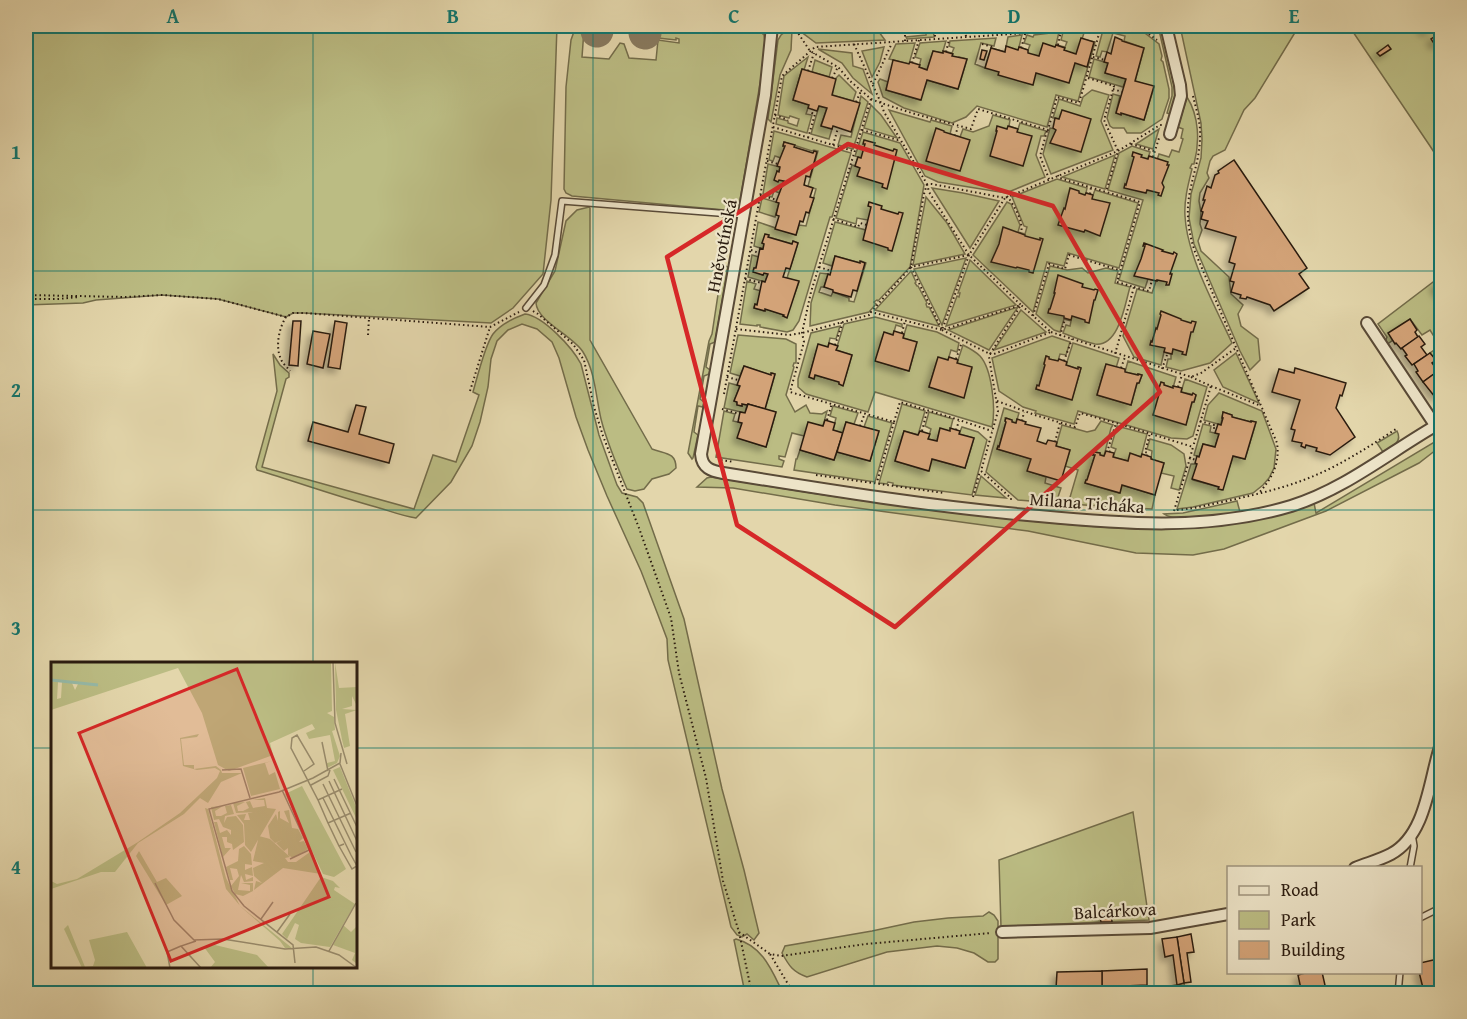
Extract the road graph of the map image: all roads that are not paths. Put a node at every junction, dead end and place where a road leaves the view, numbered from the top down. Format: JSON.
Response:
{"nodes":[{"id":1,"x":772,"y":26,"type":"edge"},
{"id":2,"x":1166,"y":26,"type":"edge"},
{"id":3,"x":1170,"y":134,"type":"dead end"},
{"id":4,"x":744,"y":215,"type":"junction"},
{"id":5,"x":526,"y":308,"type":"road end"},
{"id":6,"x":1367,"y":323,"type":"dead end"},
{"id":7,"x":1438,"y":423,"type":"edge"},
{"id":8,"x":709,"y":470,"type":"joint"},
{"id":9,"x":1442,"y":741,"type":"edge"},
{"id":10,"x":1412,"y":832,"type":"junction"},
{"id":11,"x":1358,"y":866,"type":"edge"},
{"id":12,"x":1410,"y":866,"type":"edge"},
{"id":13,"x":1442,"y":908,"type":"edge"},
{"id":14,"x":1227,"y":914,"type":"edge"},
{"id":15,"x":1422,"y":917,"type":"edge"},
{"id":16,"x":1002,"y":932,"type":"road end"},
{"id":17,"x":1400,"y":974,"type":"edge"},
{"id":18,"x":1398,"y":993,"type":"edge"}],
"edges":[{"from":1,"to":4,"type":"street","name":"Hněvotínská"},
{"from":2,"to":3,"type":"street"},
{"from":4,"to":5,"type":"lane"},
{"from":4,"to":8,"type":"street","name":"Hněvotínská"},
{"from":6,"to":7,"type":"street"},
{"from":7,"to":8,"type":"street","name":"Milana Ticháka"},
{"from":9,"to":10,"type":"street"},
{"from":10,"to":11,"type":"street"},
{"from":10,"to":12,"type":"lane"},
{"from":13,"to":15,"type":"lane"},
{"from":14,"to":16,"type":"street","name":"Balcárkova"},
{"from":17,"to":18,"type":"lane"}]}
